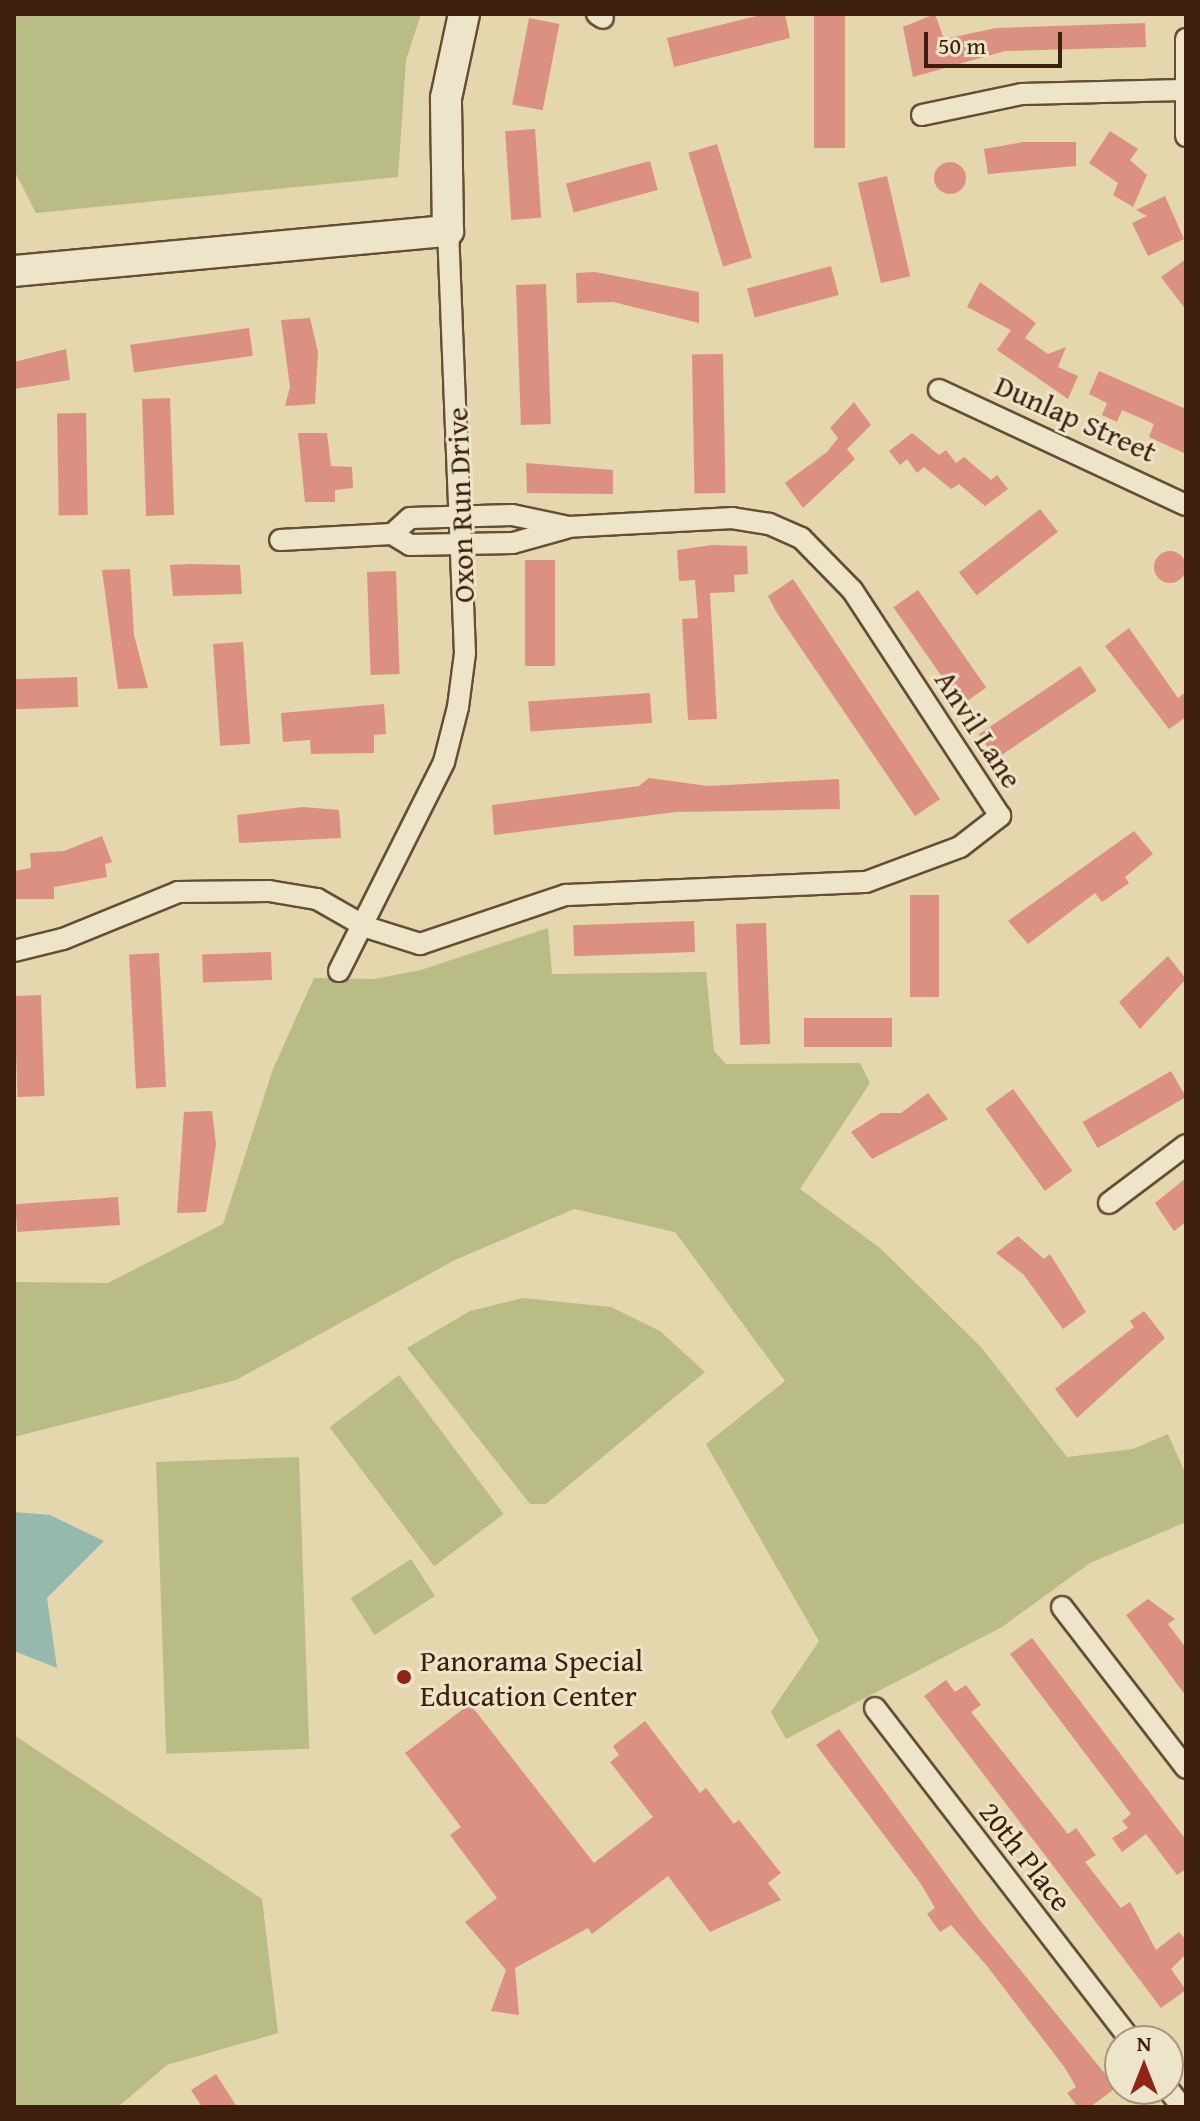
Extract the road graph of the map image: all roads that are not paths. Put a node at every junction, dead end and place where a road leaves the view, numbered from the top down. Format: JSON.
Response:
{"nodes":[{"id":1,"x":464,"y":14,"type":"edge"},
{"id":2,"x":1186,"y":39,"type":"edge"},
{"id":3,"x":1182,"y":90,"type":"junction"},
{"id":4,"x":922,"y":115,"type":"dead end"},
{"id":5,"x":1186,"y":136,"type":"edge"},
{"id":6,"x":448,"y":231,"type":"junction"},
{"id":7,"x":14,"y":271,"type":"edge"},
{"id":8,"x":939,"y":390,"type":"dead end"},
{"id":9,"x":1186,"y":505,"type":"edge"},
{"id":10,"x":461,"y":516,"type":"junction"},
{"id":11,"x":569,"y":527,"type":"junction"},
{"id":12,"x":392,"y":534,"type":"junction"},
{"id":13,"x":280,"y":540,"type":"dead end"},
{"id":14,"x":461,"y":545,"type":"junction"},
{"id":15,"x":366,"y":927,"type":"junction"},
{"id":16,"x":14,"y":951,"type":"edge"},
{"id":17,"x":339,"y":971,"type":"dead end"},
{"id":18,"x":1186,"y":1145,"type":"edge"},
{"id":19,"x":1109,"y":1203,"type":"dead end"},
{"id":20,"x":1062,"y":1607,"type":"dead end"},
{"id":21,"x":875,"y":1708,"type":"dead end"},
{"id":22,"x":1186,"y":1768,"type":"edge"},
{"id":23,"x":1119,"y":2025,"type":"edge"}],
"edges":[{"from":1,"to":6,"type":"street","name":"Oxon Run Drive"},
{"from":2,"to":3,"type":"street"},
{"from":3,"to":4,"type":"street"},
{"from":3,"to":5,"type":"street"},
{"from":6,"to":7,"type":"street"},
{"from":6,"to":10,"type":"street","name":"Oxon Run Drive"},
{"from":8,"to":9,"type":"street","name":"Dunlap Street"},
{"from":10,"to":11,"type":"street","name":"Anvil Lane"},
{"from":10,"to":12,"type":"street","name":"Anvil Lane"},
{"from":10,"to":14,"type":"street","name":"Oxon Run Drive"},
{"from":11,"to":14,"type":"street"},
{"from":11,"to":15,"type":"street","name":"Anvil Lane"},
{"from":12,"to":13,"type":"street"},
{"from":12,"to":14,"type":"street"},
{"from":14,"to":15,"type":"street","name":"Oxon Run Drive"},
{"from":15,"to":16,"type":"street"},
{"from":15,"to":17,"type":"street","name":"Oxon Run Drive"},
{"from":18,"to":19,"type":"street"},
{"from":20,"to":22,"type":"street"},
{"from":21,"to":23,"type":"street","name":"20th Place"}]}
